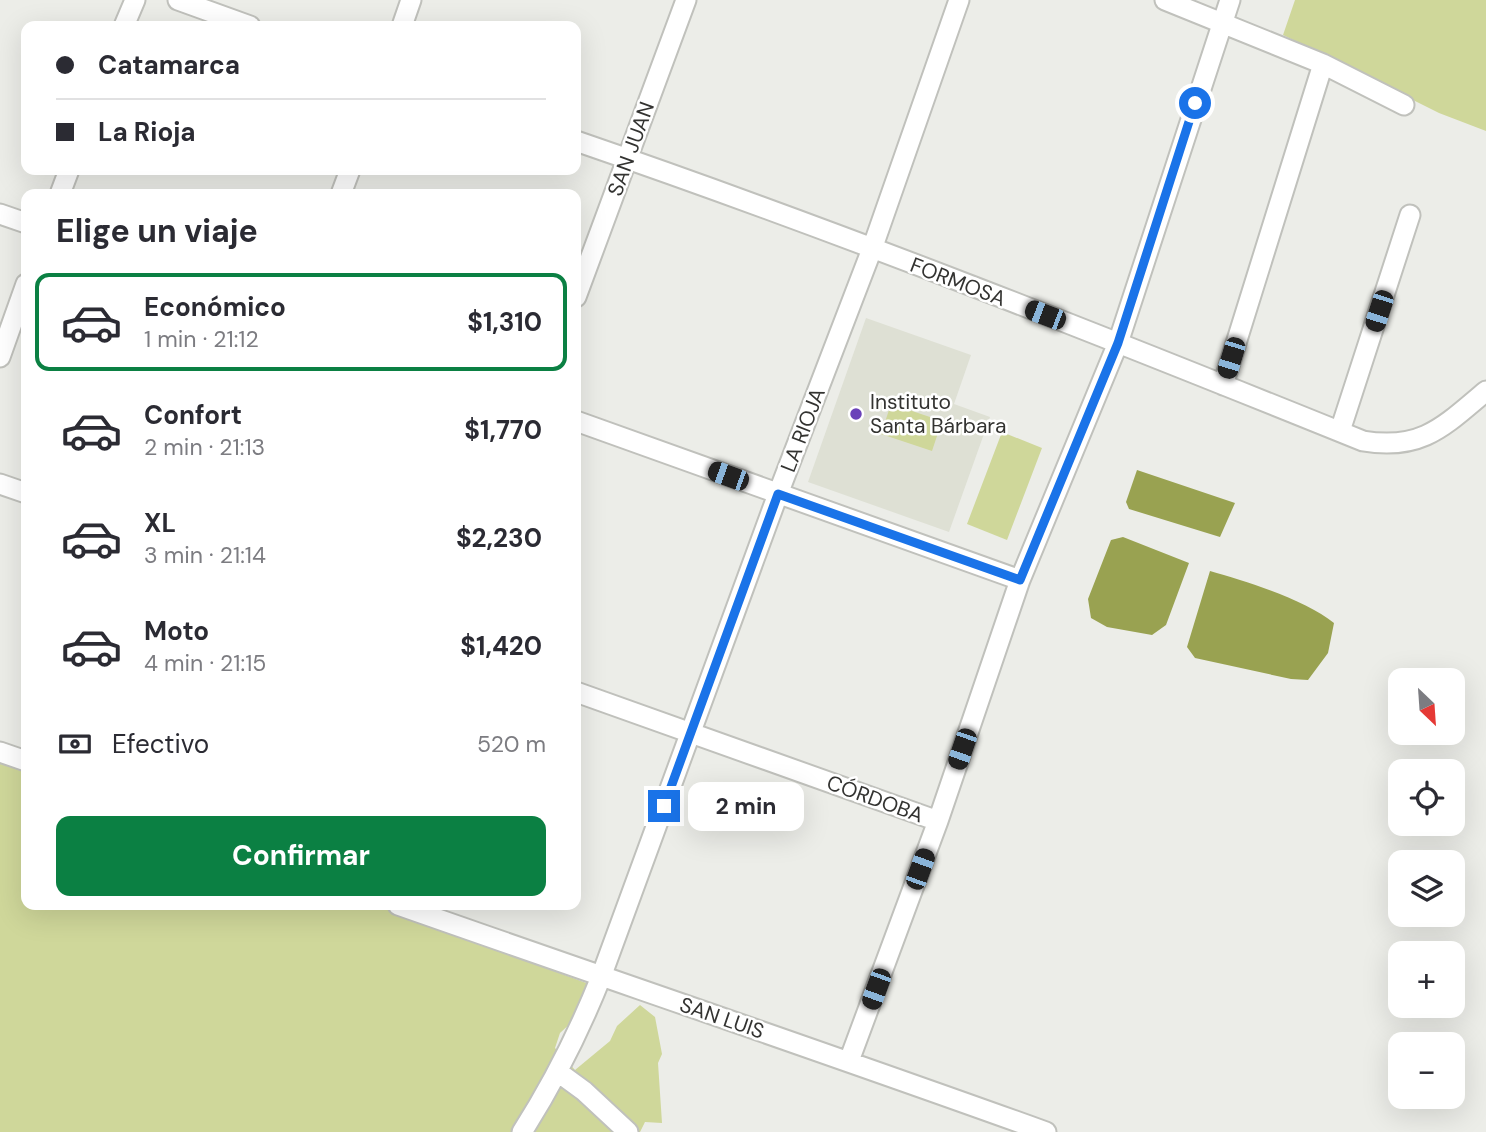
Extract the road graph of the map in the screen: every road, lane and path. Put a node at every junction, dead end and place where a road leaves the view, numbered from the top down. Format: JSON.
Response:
{"nodes":[{"id":1,"x":135,"y":0,"type":"edge"},
{"id":2,"x":178,"y":0,"type":"edge"},
{"id":3,"x":411,"y":0,"type":"edge"},
{"id":4,"x":686,"y":0,"type":"edge"},
{"id":5,"x":959,"y":0,"type":"edge"},
{"id":6,"x":1165,"y":0,"type":"edge"},
{"id":7,"x":1230,"y":0,"type":"edge"},
{"id":8,"x":126,"y":21,"type":"edge"},
{"id":9,"x":236,"y":21,"type":"edge"},
{"id":10,"x":404,"y":21,"type":"edge"},
{"id":11,"x":1221,"y":24,"type":"junction"},
{"id":12,"x":1323,"y":64,"type":"junction"},
{"id":13,"x":1404,"y":104,"type":"dead end"},
{"id":14,"x":581,"y":143,"type":"edge"},
{"id":15,"x":627,"y":158,"type":"junction"},
{"id":16,"x":0,"y":214,"type":"edge"},
{"id":17,"x":1410,"y":215,"type":"dead end"},
{"id":18,"x":21,"y":221,"type":"edge"},
{"id":19,"x":872,"y":249,"type":"junction"},
{"id":20,"x":581,"y":283,"type":"edge"},
{"id":21,"x":21,"y":298,"type":"edge"},
{"id":22,"x":1118,"y":343,"type":"junction"},
{"id":23,"x":0,"y":357,"type":"edge"},
{"id":24,"x":1223,"y":385,"type":"junction"},
{"id":25,"x":1486,"y":391,"type":"edge"},
{"id":26,"x":581,"y":423,"type":"edge"},
{"id":27,"x":1339,"y":431,"type":"junction"},
{"id":28,"x":0,"y":484,"type":"edge"},
{"id":29,"x":21,"y":491,"type":"edge"},
{"id":30,"x":778,"y":494,"type":"junction"},
{"id":31,"x":1020,"y":580,"type":"junction"},
{"id":32,"x":581,"y":694,"type":"edge"},
{"id":33,"x":691,"y":733,"type":"junction"},
{"id":34,"x":0,"y":752,"type":"edge"},
{"id":35,"x":21,"y":759,"type":"edge"},
{"id":36,"x":938,"y":821,"type":"junction"},
{"id":37,"x":412,"y":910,"type":"edge"},
{"id":38,"x":601,"y":977,"type":"junction"},
{"id":39,"x":849,"y":1061,"type":"junction"},
{"id":40,"x":558,"y":1072,"type":"junction"},
{"id":41,"x":522,"y":1132,"type":"edge"},
{"id":42,"x":628,"y":1132,"type":"edge"},
{"id":43,"x":1046,"y":1132,"type":"edge"}],
"edges":[{"from":1,"to":8,"type":"street"},
{"from":2,"to":9,"type":"street"},
{"from":3,"to":10,"type":"street"},
{"from":4,"to":15,"type":"street","name":"SAN JUAN"},
{"from":5,"to":19,"type":"street","name":"LA RIOJA"},
{"from":6,"to":11,"type":"street"},
{"from":7,"to":11,"type":"street"},
{"from":11,"to":12,"type":"street"},
{"from":11,"to":22,"type":"street"},
{"from":12,"to":13,"type":"street"},
{"from":12,"to":24,"type":"street"},
{"from":14,"to":15,"type":"street","name":"FORMOSA"},
{"from":15,"to":19,"type":"street","name":"FORMOSA"},
{"from":15,"to":20,"type":"street","name":"SAN JUAN"},
{"from":16,"to":18,"type":"street"},
{"from":17,"to":27,"type":"street"},
{"from":19,"to":22,"type":"street","name":"FORMOSA"},
{"from":19,"to":30,"type":"street","name":"LA RIOJA"},
{"from":21,"to":23,"type":"street"},
{"from":22,"to":24,"type":"street","name":"FORMOSA"},
{"from":22,"to":31,"type":"street"},
{"from":24,"to":27,"type":"street","name":"FORMOSA"},
{"from":25,"to":27,"type":"street","name":"FORMOSA"},
{"from":26,"to":30,"type":"street"},
{"from":28,"to":29,"type":"street"},
{"from":30,"to":31,"type":"street"},
{"from":30,"to":33,"type":"street","name":"LA RIOJA"},
{"from":31,"to":36,"type":"street"},
{"from":32,"to":33,"type":"street","name":"CÓRDOBA"},
{"from":33,"to":36,"type":"street","name":"CÓRDOBA"},
{"from":33,"to":38,"type":"street","name":"LA RIOJA"},
{"from":34,"to":35,"type":"street"},
{"from":36,"to":39,"type":"street"},
{"from":37,"to":38,"type":"street","name":"SAN LUIS"},
{"from":38,"to":39,"type":"street","name":"SAN LUIS"},
{"from":38,"to":40,"type":"street","name":"LA RIOJA"},
{"from":39,"to":43,"type":"street","name":"SAN LUIS"},
{"from":40,"to":41,"type":"street","name":"LA RIOJA"},
{"from":40,"to":42,"type":"street"}]}
